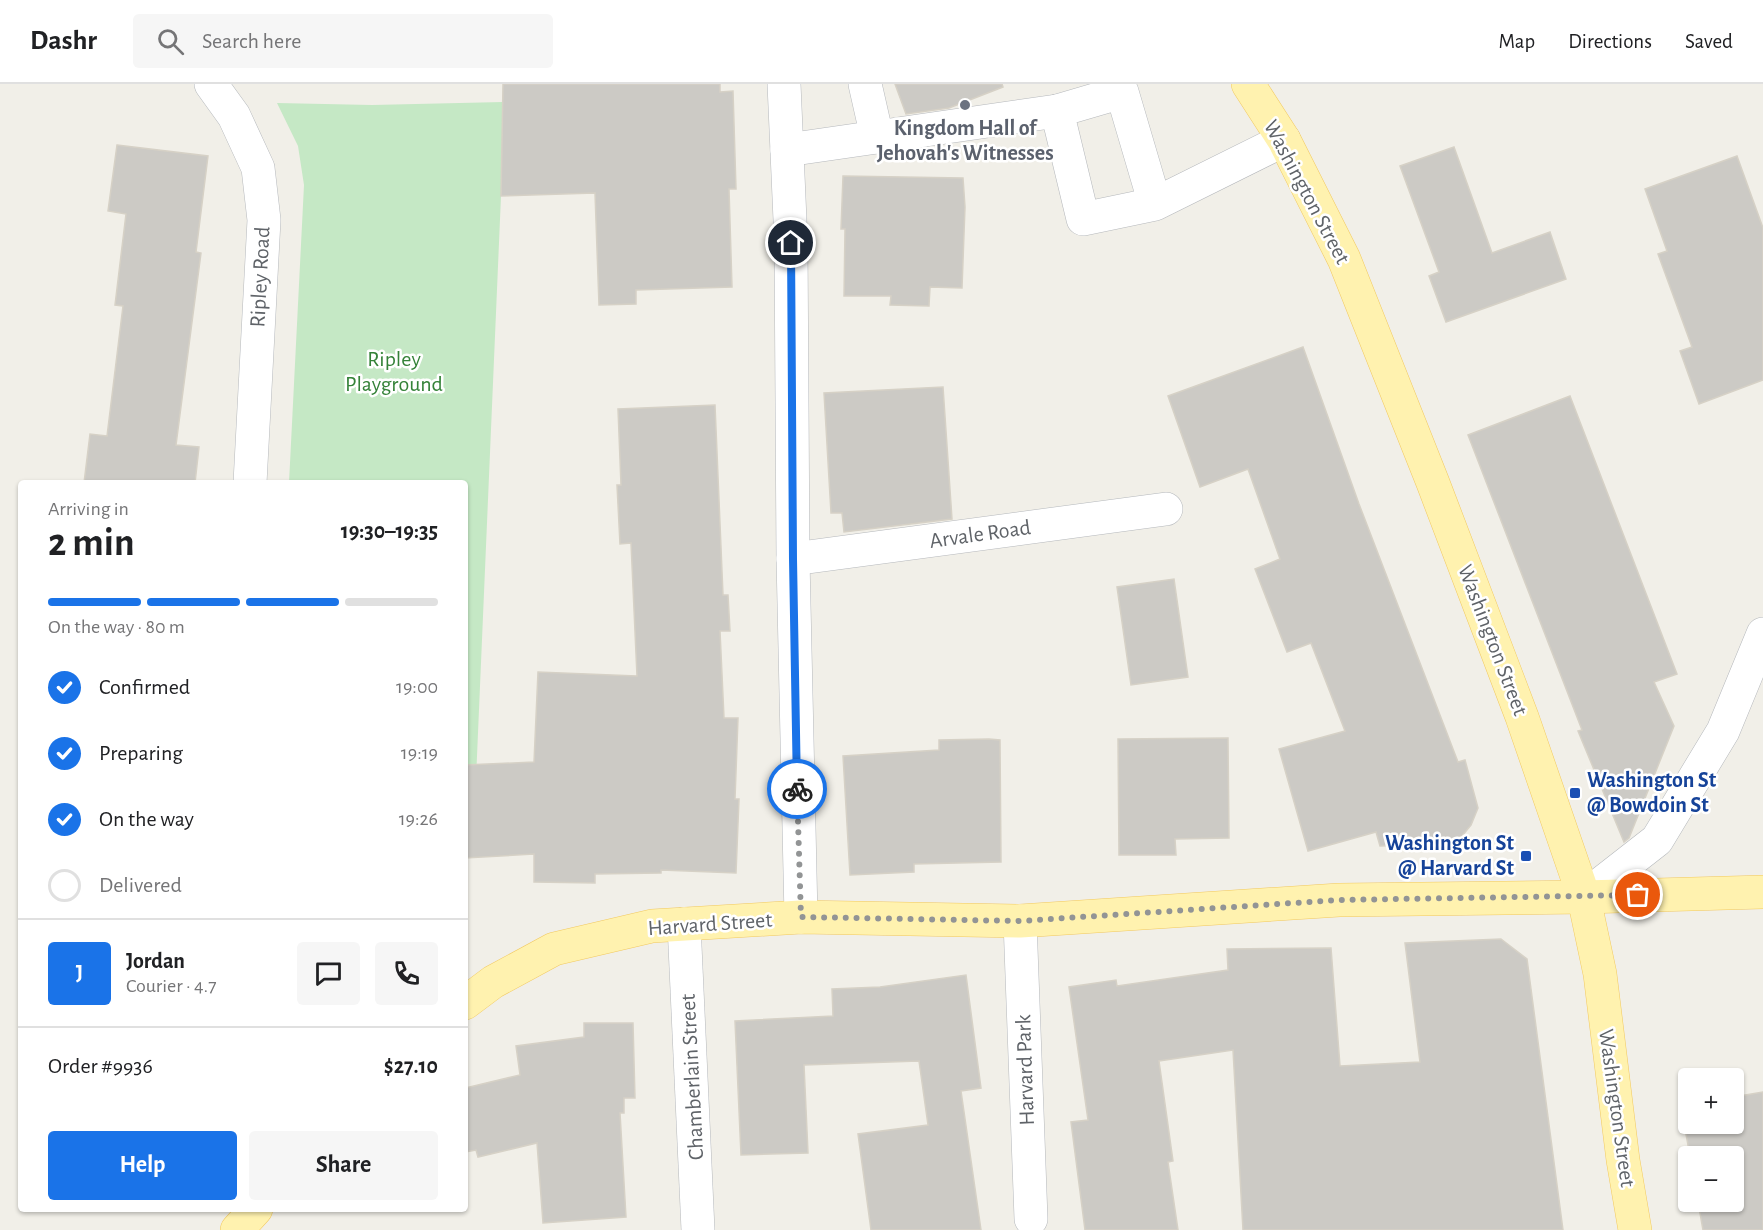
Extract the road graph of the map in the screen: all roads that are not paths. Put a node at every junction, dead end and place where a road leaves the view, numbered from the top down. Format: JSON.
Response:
{"nodes":[{"id":1,"x":211,"y":84,"type":"edge"},
{"id":2,"x":784,"y":84,"type":"edge"},
{"id":3,"x":865,"y":84,"type":"edge"},
{"id":4,"x":1248,"y":84,"type":"edge"},
{"id":5,"x":1057,"y":111,"type":"junction"},
{"id":6,"x":877,"y":137,"type":"junction"},
{"id":7,"x":1284,"y":140,"type":"junction"},
{"id":8,"x":787,"y":150,"type":"junction"},
{"id":9,"x":1155,"y":204,"type":"junction"},
{"id":10,"x":250,"y":480,"type":"edge"},
{"id":11,"x":1166,"y":509,"type":"dead end"},
{"id":12,"x":793,"y":559,"type":"junction"},
{"id":13,"x":1763,"y":634,"type":"edge"},
{"id":14,"x":1763,"y":892,"type":"edge"},
{"id":15,"x":1584,"y":897,"type":"junction"},
{"id":16,"x":801,"y":917,"type":"junction"},
{"id":17,"x":1020,"y":921,"type":"junction"},
{"id":18,"x":684,"y":924,"type":"junction"},
{"id":19,"x":468,"y":1001,"type":"edge"},
{"id":20,"x":253,"y":1212,"type":"edge"},
{"id":21,"x":1030,"y":1219,"type":"dead end"},
{"id":22,"x":237,"y":1230,"type":"edge"},
{"id":23,"x":698,"y":1230,"type":"edge"},
{"id":24,"x":1635,"y":1230,"type":"edge"}],
"edges":[{"from":1,"to":10,"type":"street","name":"Ripley Road"},
{"from":2,"to":8,"type":"street"},
{"from":3,"to":6,"type":"street"},
{"from":4,"to":7,"type":"main road","name":"Washington Street"},
{"from":5,"to":6,"type":"street"},
{"from":5,"to":9,"type":"street"},
{"from":5,"to":9,"type":"street"},
{"from":6,"to":8,"type":"street"},
{"from":7,"to":9,"type":"street"},
{"from":7,"to":15,"type":"main road","name":"Washington Street"},
{"from":8,"to":12,"type":"street"},
{"from":11,"to":12,"type":"street","name":"Arvale Road"},
{"from":12,"to":16,"type":"street"},
{"from":13,"to":15,"type":"street"},
{"from":14,"to":15,"type":"main road","name":"Harvard Street"},
{"from":15,"to":17,"type":"main road","name":"Harvard Street"},
{"from":15,"to":24,"type":"main road","name":"Washington Street"},
{"from":16,"to":17,"type":"main road","name":"Harvard Street"},
{"from":16,"to":18,"type":"main road","name":"Harvard Street"},
{"from":17,"to":21,"type":"street","name":"Harvard Park"},
{"from":18,"to":19,"type":"main road","name":"Harvard Street"},
{"from":18,"to":23,"type":"street","name":"Chamberlain Street"},
{"from":20,"to":22,"type":"main road"}]}
